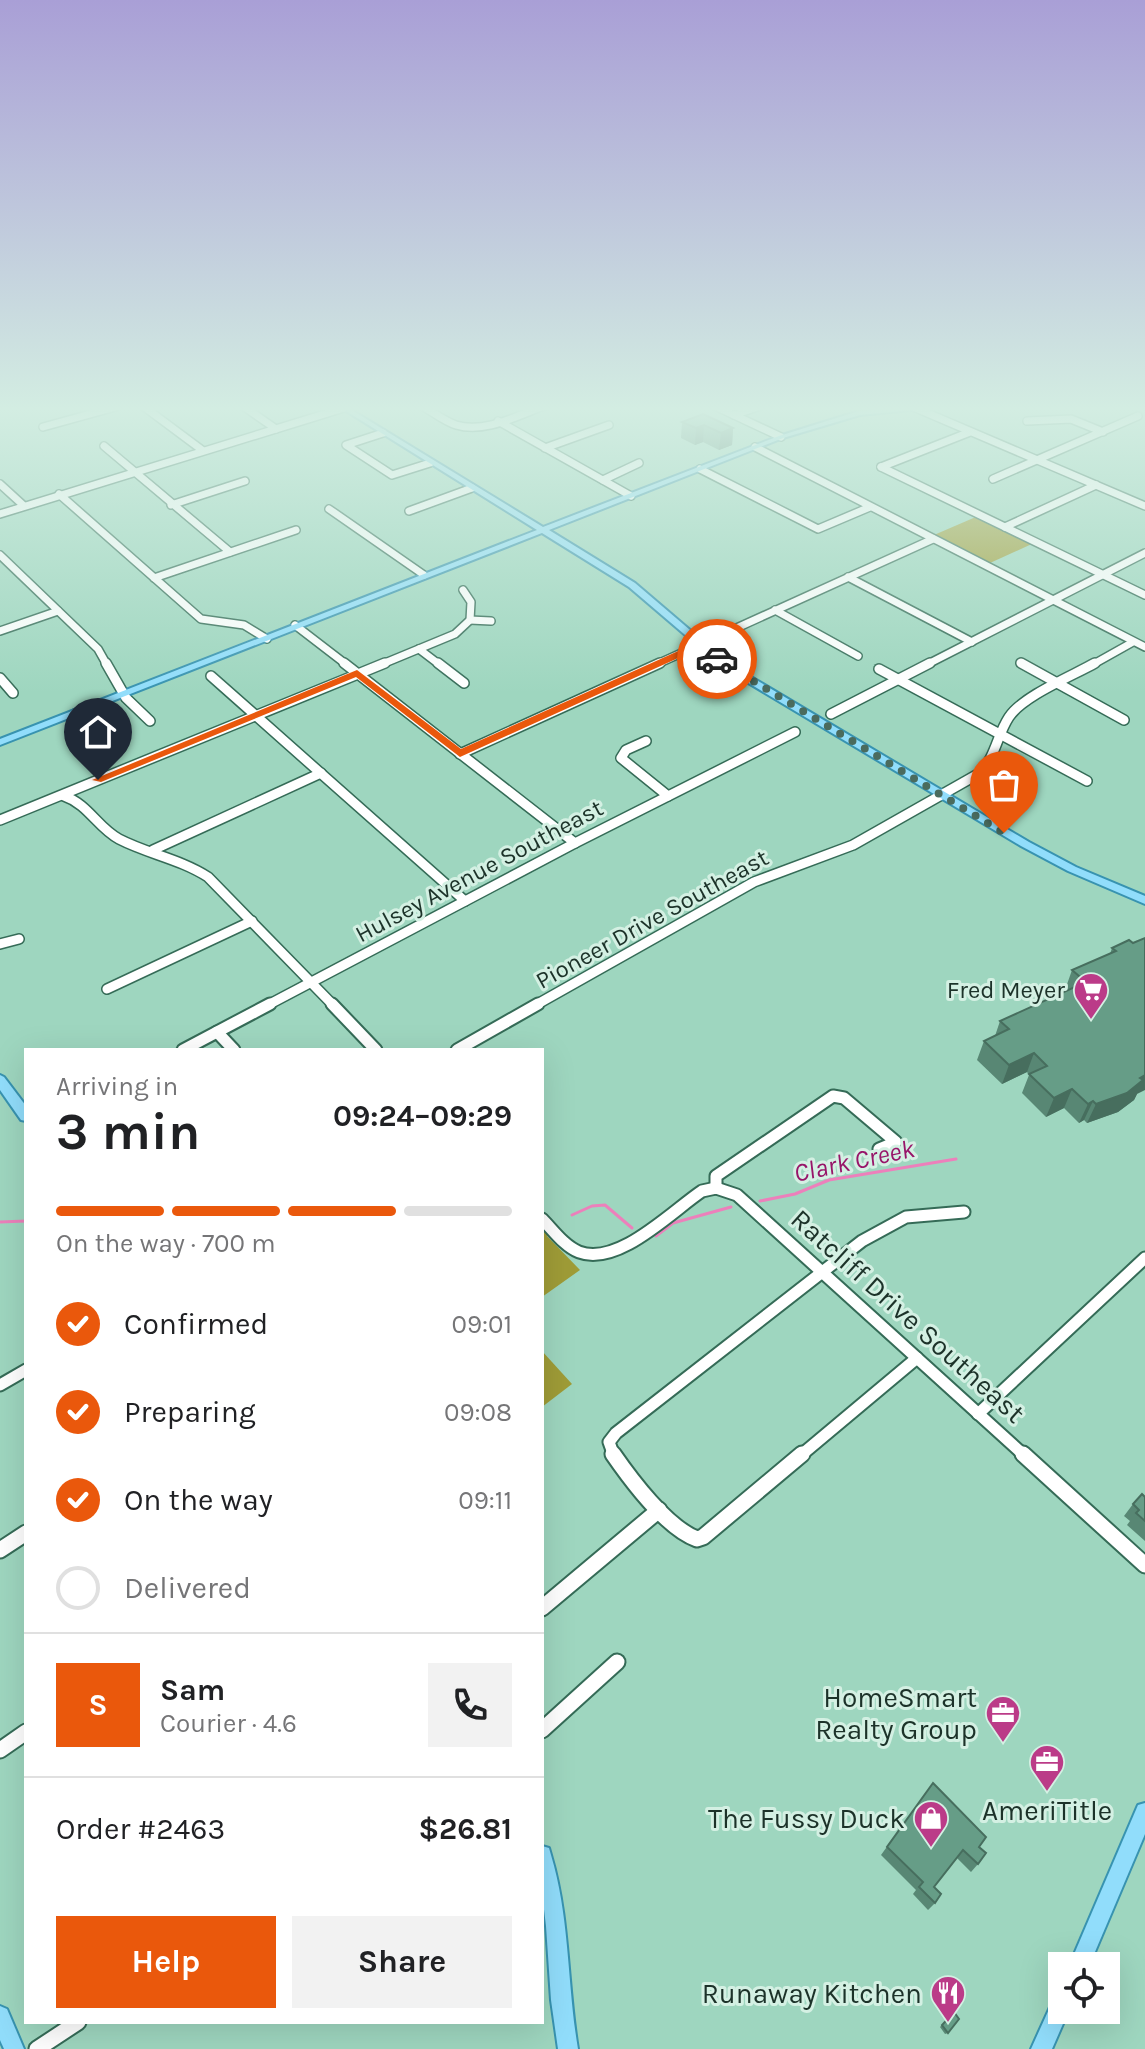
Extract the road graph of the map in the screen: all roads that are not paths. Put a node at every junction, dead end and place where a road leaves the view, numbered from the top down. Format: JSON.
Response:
{"nodes":[{"id":1,"x":19,"y":502,"type":"edge"},
{"id":2,"x":34,"y":502,"type":"edge"},
{"id":3,"x":68,"y":502,"type":"edge"},
{"id":4,"x":167,"y":502,"type":"edge"},
{"id":5,"x":181,"y":502,"type":"edge"},
{"id":6,"x":435,"y":502,"type":"edge"},
{"id":7,"x":494,"y":502,"type":"edge"},
{"id":8,"x":616,"y":502,"type":"edge"},
{"id":9,"x":764,"y":502,"type":"edge"},
{"id":10,"x":860,"y":502,"type":"edge"},
{"id":11,"x":953,"y":502,"type":"edge"},
{"id":12,"x":1060,"y":502,"type":"edge"},
{"id":13,"x":23,"y":505,"type":"junction"},
{"id":14,"x":171,"y":505,"type":"junction"},
{"id":15,"x":870,"y":507,"type":"junction"},
{"id":16,"x":329,"y":509,"type":"dead end"},
{"id":17,"x":409,"y":511,"type":"dead end"},
{"id":18,"x":0,"y":514,"type":"edge"},
{"id":19,"x":1005,"y":527,"type":"junction"},
{"id":20,"x":296,"y":530,"type":"dead end"},
{"id":21,"x":541,"y":530,"type":"junction"},
{"id":22,"x":933,"y":539,"type":"junction"},
{"id":23,"x":230,"y":552,"type":"junction"},
{"id":24,"x":1145,"y":553,"type":"edge"},
{"id":25,"x":0,"y":555,"type":"edge"},
{"id":26,"x":1102,"y":574,"type":"junction"},
{"id":27,"x":424,"y":575,"type":"junction"},
{"id":28,"x":848,"y":577,"type":"junction"},
{"id":29,"x":154,"y":578,"type":"junction"},
{"id":30,"x":463,"y":590,"type":"dead end"},
{"id":31,"x":1145,"y":595,"type":"edge"},
{"id":32,"x":1053,"y":601,"type":"junction"},
{"id":33,"x":775,"y":610,"type":"junction"},
{"id":34,"x":58,"y":611,"type":"junction"},
{"id":35,"x":470,"y":620,"type":"junction"},
{"id":36,"x":491,"y":621,"type":"dead end"},
{"id":37,"x":295,"y":625,"type":"junction"},
{"id":38,"x":0,"y":631,"type":"edge"},
{"id":39,"x":265,"y":637,"type":"junction"},
{"id":40,"x":972,"y":642,"type":"junction"},
{"id":41,"x":1133,"y":642,"type":"junction"},
{"id":42,"x":699,"y":645,"type":"junction"},
{"id":43,"x":1145,"y":647,"type":"edge"},
{"id":44,"x":419,"y":649,"type":"junction"},
{"id":45,"x":858,"y":656,"type":"dead end"},
{"id":46,"x":1021,"y":663,"type":"dead end"},
{"id":47,"x":879,"y":669,"type":"dead end"},
{"id":48,"x":357,"y":673,"type":"junction"},
{"id":49,"x":211,"y":676,"type":"dead end"},
{"id":50,"x":0,"y":678,"type":"edge"},
{"id":51,"x":897,"y":681,"type":"junction"},
{"id":52,"x":464,"y":683,"type":"dead end"},
{"id":53,"x":1056,"y":684,"type":"junction"},
{"id":54,"x":13,"y":693,"type":"dead end"},
{"id":55,"x":123,"y":693,"type":"junction"},
{"id":56,"x":75,"y":714,"type":"junction"},
{"id":57,"x":831,"y":714,"type":"dead end"},
{"id":58,"x":254,"y":715,"type":"junction"},
{"id":59,"x":1124,"y":720,"type":"dead end"},
{"id":60,"x":150,"y":721,"type":"dead end"},
{"id":61,"x":93,"y":732,"type":"dead end"},
{"id":62,"x":795,"y":732,"type":"dead end"},
{"id":63,"x":1002,"y":736,"type":"junction"},
{"id":64,"x":0,"y":740,"type":"edge"},
{"id":65,"x":646,"y":741,"type":"dead end"},
{"id":66,"x":460,"y":754,"type":"junction"},
{"id":67,"x":321,"y":773,"type":"junction"},
{"id":68,"x":1087,"y":781,"type":"dead end"},
{"id":69,"x":940,"y":795,"type":"junction"},
{"id":70,"x":64,"y":796,"type":"junction"},
{"id":71,"x":668,"y":796,"type":"junction"},
{"id":72,"x":0,"y":820,"type":"edge"},
{"id":73,"x":575,"y":843,"type":"junction"},
{"id":74,"x":153,"y":850,"type":"junction"},
{"id":75,"x":1145,"y":900,"type":"edge"},
{"id":76,"x":465,"y":901,"type":"junction"},
{"id":77,"x":252,"y":921,"type":"junction"},
{"id":78,"x":19,"y":939,"type":"dead end"},
{"id":79,"x":0,"y":944,"type":"edge"},
{"id":80,"x":311,"y":982,"type":"junction"},
{"id":81,"x":107,"y":989,"type":"dead end"},
{"id":82,"x":217,"y":1032,"type":"junction"},
{"id":83,"x":187,"y":1048,"type":"edge"},
{"id":84,"x":232,"y":1048,"type":"edge"},
{"id":85,"x":374,"y":1048,"type":"edge"},
{"id":86,"x":461,"y":1048,"type":"edge"},
{"id":87,"x":0,"y":1080,"type":"edge"},
{"id":88,"x":24,"y":1113,"type":"edge"},
{"id":89,"x":879,"y":1149,"type":"dead end"},
{"id":90,"x":716,"y":1188,"type":"junction"},
{"id":91,"x":964,"y":1212,"type":"dead end"},
{"id":92,"x":544,"y":1221,"type":"edge"},
{"id":93,"x":1145,"y":1258,"type":"edge"},
{"id":94,"x":823,"y":1271,"type":"junction"},
{"id":95,"x":917,"y":1358,"type":"junction"},
{"id":96,"x":24,"y":1371,"type":"edge"},
{"id":97,"x":0,"y":1385,"type":"edge"},
{"id":98,"x":978,"y":1414,"type":"junction"},
{"id":99,"x":659,"y":1510,"type":"junction"},
{"id":100,"x":24,"y":1534,"type":"edge"},
{"id":101,"x":0,"y":1550,"type":"edge"},
{"id":102,"x":1145,"y":1565,"type":"edge"},
{"id":103,"x":544,"y":1606,"type":"edge"},
{"id":104,"x":617,"y":1662,"type":"dead end"},
{"id":105,"x":544,"y":1728,"type":"edge"},
{"id":106,"x":24,"y":1733,"type":"edge"},
{"id":107,"x":0,"y":1750,"type":"edge"},
{"id":108,"x":1145,"y":1812,"type":"edge"},
{"id":109,"x":544,"y":1861,"type":"edge"},
{"id":110,"x":1085,"y":1952,"type":"edge"},
{"id":111,"x":0,"y":2016,"type":"edge"},
{"id":112,"x":75,"y":2024,"type":"edge"},
{"id":113,"x":1052,"y":2024,"type":"edge"},
{"id":114,"x":14,"y":2049,"type":"edge"},
{"id":115,"x":37,"y":2049,"type":"edge"},
{"id":116,"x":568,"y":2049,"type":"edge"},
{"id":117,"x":1041,"y":2049,"type":"edge"}],
"edges":[{"from":1,"to":13,"type":"street"},
{"from":2,"to":13,"type":"street"},
{"from":3,"to":29,"type":"street"},
{"from":4,"to":14,"type":"street"},
{"from":5,"to":14,"type":"street"},
{"from":6,"to":17,"type":"street"},
{"from":7,"to":21,"type":"main road"},
{"from":8,"to":21,"type":"main road"},
{"from":9,"to":15,"type":"street"},
{"from":10,"to":15,"type":"street"},
{"from":11,"to":19,"type":"street"},
{"from":12,"to":19,"type":"street"},
{"from":13,"to":18,"type":"street"},
{"from":14,"to":23,"type":"street"},
{"from":15,"to":22,"type":"street"},
{"from":16,"to":27,"type":"street"},
{"from":19,"to":26,"type":"street"},
{"from":20,"to":23,"type":"street"},
{"from":21,"to":27,"type":"main road"},
{"from":21,"to":42,"type":"main road"},
{"from":22,"to":28,"type":"street"},
{"from":22,"to":32,"type":"street"},
{"from":23,"to":29,"type":"street"},
{"from":24,"to":26,"type":"street"},
{"from":25,"to":34,"type":"street"},
{"from":26,"to":31,"type":"street"},
{"from":26,"to":32,"type":"street"},
{"from":27,"to":37,"type":"main road"},
{"from":28,"to":33,"type":"street"},
{"from":28,"to":40,"type":"street"},
{"from":29,"to":39,"type":"street"},
{"from":30,"to":35,"type":"street"},
{"from":32,"to":40,"type":"street"},
{"from":32,"to":41,"type":"street"},
{"from":33,"to":42,"type":"street"},
{"from":33,"to":45,"type":"street"},
{"from":34,"to":38,"type":"street"},
{"from":34,"to":55,"type":"street"},
{"from":35,"to":36,"type":"street"},
{"from":35,"to":44,"type":"street"},
{"from":37,"to":39,"type":"main road"},
{"from":37,"to":48,"type":"street"},
{"from":39,"to":55,"type":"main road"},
{"from":40,"to":51,"type":"street"},
{"from":41,"to":43,"type":"street"},
{"from":41,"to":53,"type":"street","name":"Pioneer Drive Southeast"},
{"from":42,"to":66,"type":"street"},
{"from":42,"to":69,"type":"main road"},
{"from":44,"to":48,"type":"street"},
{"from":44,"to":52,"type":"street"},
{"from":46,"to":53,"type":"street"},
{"from":47,"to":51,"type":"street"},
{"from":48,"to":58,"type":"street"},
{"from":48,"to":66,"type":"street"},
{"from":49,"to":58,"type":"street"},
{"from":50,"to":54,"type":"street"},
{"from":51,"to":57,"type":"street"},
{"from":51,"to":63,"type":"street"},
{"from":53,"to":59,"type":"street"},
{"from":53,"to":63,"type":"street","name":"Pioneer Drive Southeast"},
{"from":55,"to":56,"type":"main road"},
{"from":55,"to":60,"type":"street"},
{"from":55,"to":64,"type":"main road"},
{"from":56,"to":61,"type":"street"},
{"from":56,"to":64,"type":"main road"},
{"from":58,"to":67,"type":"street"},
{"from":58,"to":70,"type":"street"},
{"from":62,"to":71,"type":"street","name":"Hulsey Avenue Southeast"},
{"from":63,"to":68,"type":"street"},
{"from":63,"to":69,"type":"street","name":"Pioneer Drive Southeast"},
{"from":65,"to":71,"type":"street"},
{"from":66,"to":73,"type":"street"},
{"from":67,"to":74,"type":"street"},
{"from":67,"to":76,"type":"street"},
{"from":69,"to":75,"type":"main road"},
{"from":69,"to":86,"type":"street","name":"Pioneer Drive Southeast"},
{"from":70,"to":72,"type":"street"},
{"from":70,"to":74,"type":"street"},
{"from":71,"to":73,"type":"street","name":"Hulsey Avenue Southeast"},
{"from":73,"to":76,"type":"street","name":"Hulsey Avenue Southeast"},
{"from":74,"to":77,"type":"street"},
{"from":76,"to":80,"type":"street","name":"Hulsey Avenue Southeast"},
{"from":77,"to":80,"type":"street"},
{"from":77,"to":81,"type":"street"},
{"from":78,"to":79,"type":"street"},
{"from":80,"to":82,"type":"street","name":"Hulsey Avenue Southeast"},
{"from":80,"to":85,"type":"street"},
{"from":82,"to":83,"type":"street","name":"Hulsey Avenue Southeast"},
{"from":82,"to":84,"type":"street"},
{"from":87,"to":88,"type":"main road"},
{"from":89,"to":90,"type":"street"},
{"from":90,"to":92,"type":"street"},
{"from":90,"to":94,"type":"street","name":"Ratcliff Drive Southeast"},
{"from":91,"to":94,"type":"street"},
{"from":93,"to":98,"type":"street"},
{"from":94,"to":95,"type":"street","name":"Ratcliff Drive Southeast"},
{"from":94,"to":99,"type":"street"},
{"from":95,"to":98,"type":"street","name":"Ratcliff Drive Southeast"},
{"from":95,"to":99,"type":"street"},
{"from":96,"to":97,"type":"street"},
{"from":98,"to":102,"type":"street","name":"Ratcliff Drive Southeast"},
{"from":99,"to":103,"type":"street"},
{"from":100,"to":101,"type":"street"},
{"from":104,"to":105,"type":"street"},
{"from":106,"to":107,"type":"street"},
{"from":108,"to":110,"type":"main road"},
{"from":109,"to":116,"type":"main road"},
{"from":111,"to":114,"type":"main road"},
{"from":112,"to":115,"type":"street"},
{"from":113,"to":117,"type":"main road"}]}
